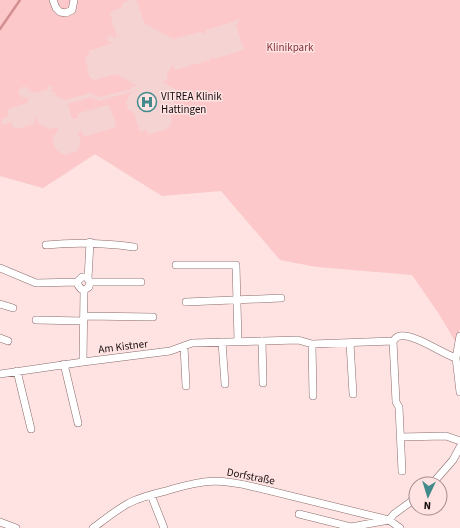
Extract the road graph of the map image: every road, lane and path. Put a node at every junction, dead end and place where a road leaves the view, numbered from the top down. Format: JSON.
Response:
{"nodes":[{"id":1,"x":53,"y":0,"type":"edge"},
{"id":2,"x":74,"y":0,"type":"edge"},
{"id":3,"x":90,"y":242,"type":"junction"},
{"id":4,"x":46,"y":245,"type":"dead end"},
{"id":5,"x":134,"y":247,"type":"dead end"},
{"id":6,"x":176,"y":265,"type":"dead end"},
{"id":7,"x":0,"y":268,"type":"edge"},
{"id":8,"x":89,"y":280,"type":"junction"},
{"id":9,"x":78,"y":282,"type":"junction"},
{"id":10,"x":141,"y":282,"type":"dead end"},
{"id":11,"x":84,"y":290,"type":"junction"},
{"id":12,"x":281,"y":298,"type":"dead end"},
{"id":13,"x":237,"y":300,"type":"junction"},
{"id":14,"x":186,"y":302,"type":"dead end"},
{"id":15,"x":0,"y":304,"type":"edge"},
{"id":16,"x":13,"y":308,"type":"dead end"},
{"id":17,"x":153,"y":316,"type":"dead end"},
{"id":18,"x":84,"y":319,"type":"junction"},
{"id":19,"x":36,"y":320,"type":"dead end"},
{"id":20,"x":460,"y":336,"type":"edge"},
{"id":21,"x":0,"y":338,"type":"edge"},
{"id":22,"x":8,"y":341,"type":"dead end"},
{"id":23,"x":238,"y":341,"type":"junction"},
{"id":24,"x":262,"y":341,"type":"junction"},
{"id":25,"x":393,"y":341,"type":"junction"},
{"id":26,"x":222,"y":342,"type":"junction"},
{"id":27,"x":350,"y":343,"type":"junction"},
{"id":28,"x":312,"y":344,"type":"junction"},
{"id":29,"x":184,"y":346,"type":"junction"},
{"id":30,"x":456,"y":358,"type":"junction"},
{"id":31,"x":83,"y":362,"type":"junction"},
{"id":32,"x":64,"y":364,"type":"junction"},
{"id":33,"x":17,"y":371,"type":"junction"},
{"id":34,"x":0,"y":374,"type":"edge"},
{"id":35,"x":263,"y":383,"type":"dead end"},
{"id":36,"x":225,"y":384,"type":"dead end"},
{"id":37,"x":186,"y":386,"type":"dead end"},
{"id":38,"x":460,"y":392,"type":"edge"},
{"id":39,"x":353,"y":394,"type":"dead end"},
{"id":40,"x":313,"y":396,"type":"dead end"},
{"id":41,"x":78,"y":422,"type":"dead end"},
{"id":42,"x":31,"y":429,"type":"dead end"},
{"id":43,"x":400,"y":437,"type":"junction"},
{"id":44,"x":460,"y":440,"type":"edge"},
{"id":45,"x":460,"y":447,"type":"edge"},
{"id":46,"x":402,"y":470,"type":"dead end"},
{"id":47,"x":439,"y":476,"type":"edge"},
{"id":48,"x":151,"y":495,"type":"junction"},
{"id":49,"x":408,"y":504,"type":"edge"},
{"id":50,"x":299,"y":514,"type":"dead end"},
{"id":51,"x":389,"y":520,"type":"junction"},
{"id":52,"x":0,"y":522,"type":"edge"},
{"id":53,"x":16,"y":528,"type":"edge"},
{"id":54,"x":93,"y":528,"type":"edge"},
{"id":55,"x":164,"y":528,"type":"edge"},
{"id":56,"x":400,"y":528,"type":"edge"}],
"edges":[{"from":1,"to":2,"type":"street"},
{"from":3,"to":4,"type":"street"},
{"from":3,"to":5,"type":"street"},
{"from":3,"to":8,"type":"street"},
{"from":6,"to":13,"type":"street"},
{"from":7,"to":9,"type":"street"},
{"from":8,"to":9,"type":"street"},
{"from":8,"to":10,"type":"street"},
{"from":8,"to":11,"type":"street"},
{"from":9,"to":11,"type":"street"},
{"from":11,"to":18,"type":"street"},
{"from":12,"to":13,"type":"street"},
{"from":13,"to":14,"type":"street"},
{"from":13,"to":23,"type":"street"},
{"from":15,"to":16,"type":"street"},
{"from":17,"to":18,"type":"street"},
{"from":18,"to":19,"type":"street"},
{"from":18,"to":31,"type":"street"},
{"from":20,"to":30,"type":"street"},
{"from":21,"to":22,"type":"street"},
{"from":23,"to":24,"type":"street","name":"Am Kistner"},
{"from":23,"to":26,"type":"street","name":"Am Kistner"},
{"from":24,"to":28,"type":"street","name":"Am Kistner"},
{"from":24,"to":35,"type":"street"},
{"from":25,"to":27,"type":"street","name":"Am Kistner"},
{"from":25,"to":30,"type":"street","name":"Am Kistner"},
{"from":25,"to":43,"type":"street"},
{"from":26,"to":29,"type":"street","name":"Am Kistner"},
{"from":26,"to":36,"type":"street"},
{"from":27,"to":28,"type":"street","name":"Am Kistner"},
{"from":27,"to":39,"type":"street"},
{"from":28,"to":40,"type":"street"},
{"from":29,"to":31,"type":"street","name":"Am Kistner"},
{"from":29,"to":37,"type":"street"},
{"from":30,"to":38,"type":"street"},
{"from":31,"to":32,"type":"street","name":"Am Kistner"},
{"from":32,"to":33,"type":"street","name":"Am Kistner"},
{"from":32,"to":41,"type":"street"},
{"from":33,"to":34,"type":"street","name":"Am Kistner"},
{"from":33,"to":42,"type":"street"},
{"from":43,"to":44,"type":"street"},
{"from":43,"to":46,"type":"street"},
{"from":45,"to":47,"type":"street"},
{"from":48,"to":51,"type":"street","name":"Dorfstraße"},
{"from":48,"to":54,"type":"street","name":"Dorfstraße"},
{"from":48,"to":55,"type":"street"},
{"from":49,"to":51,"type":"street"},
{"from":50,"to":51,"type":"street"},
{"from":51,"to":56,"type":"street","name":"Dorfstraße"},
{"from":52,"to":53,"type":"street"}]}
